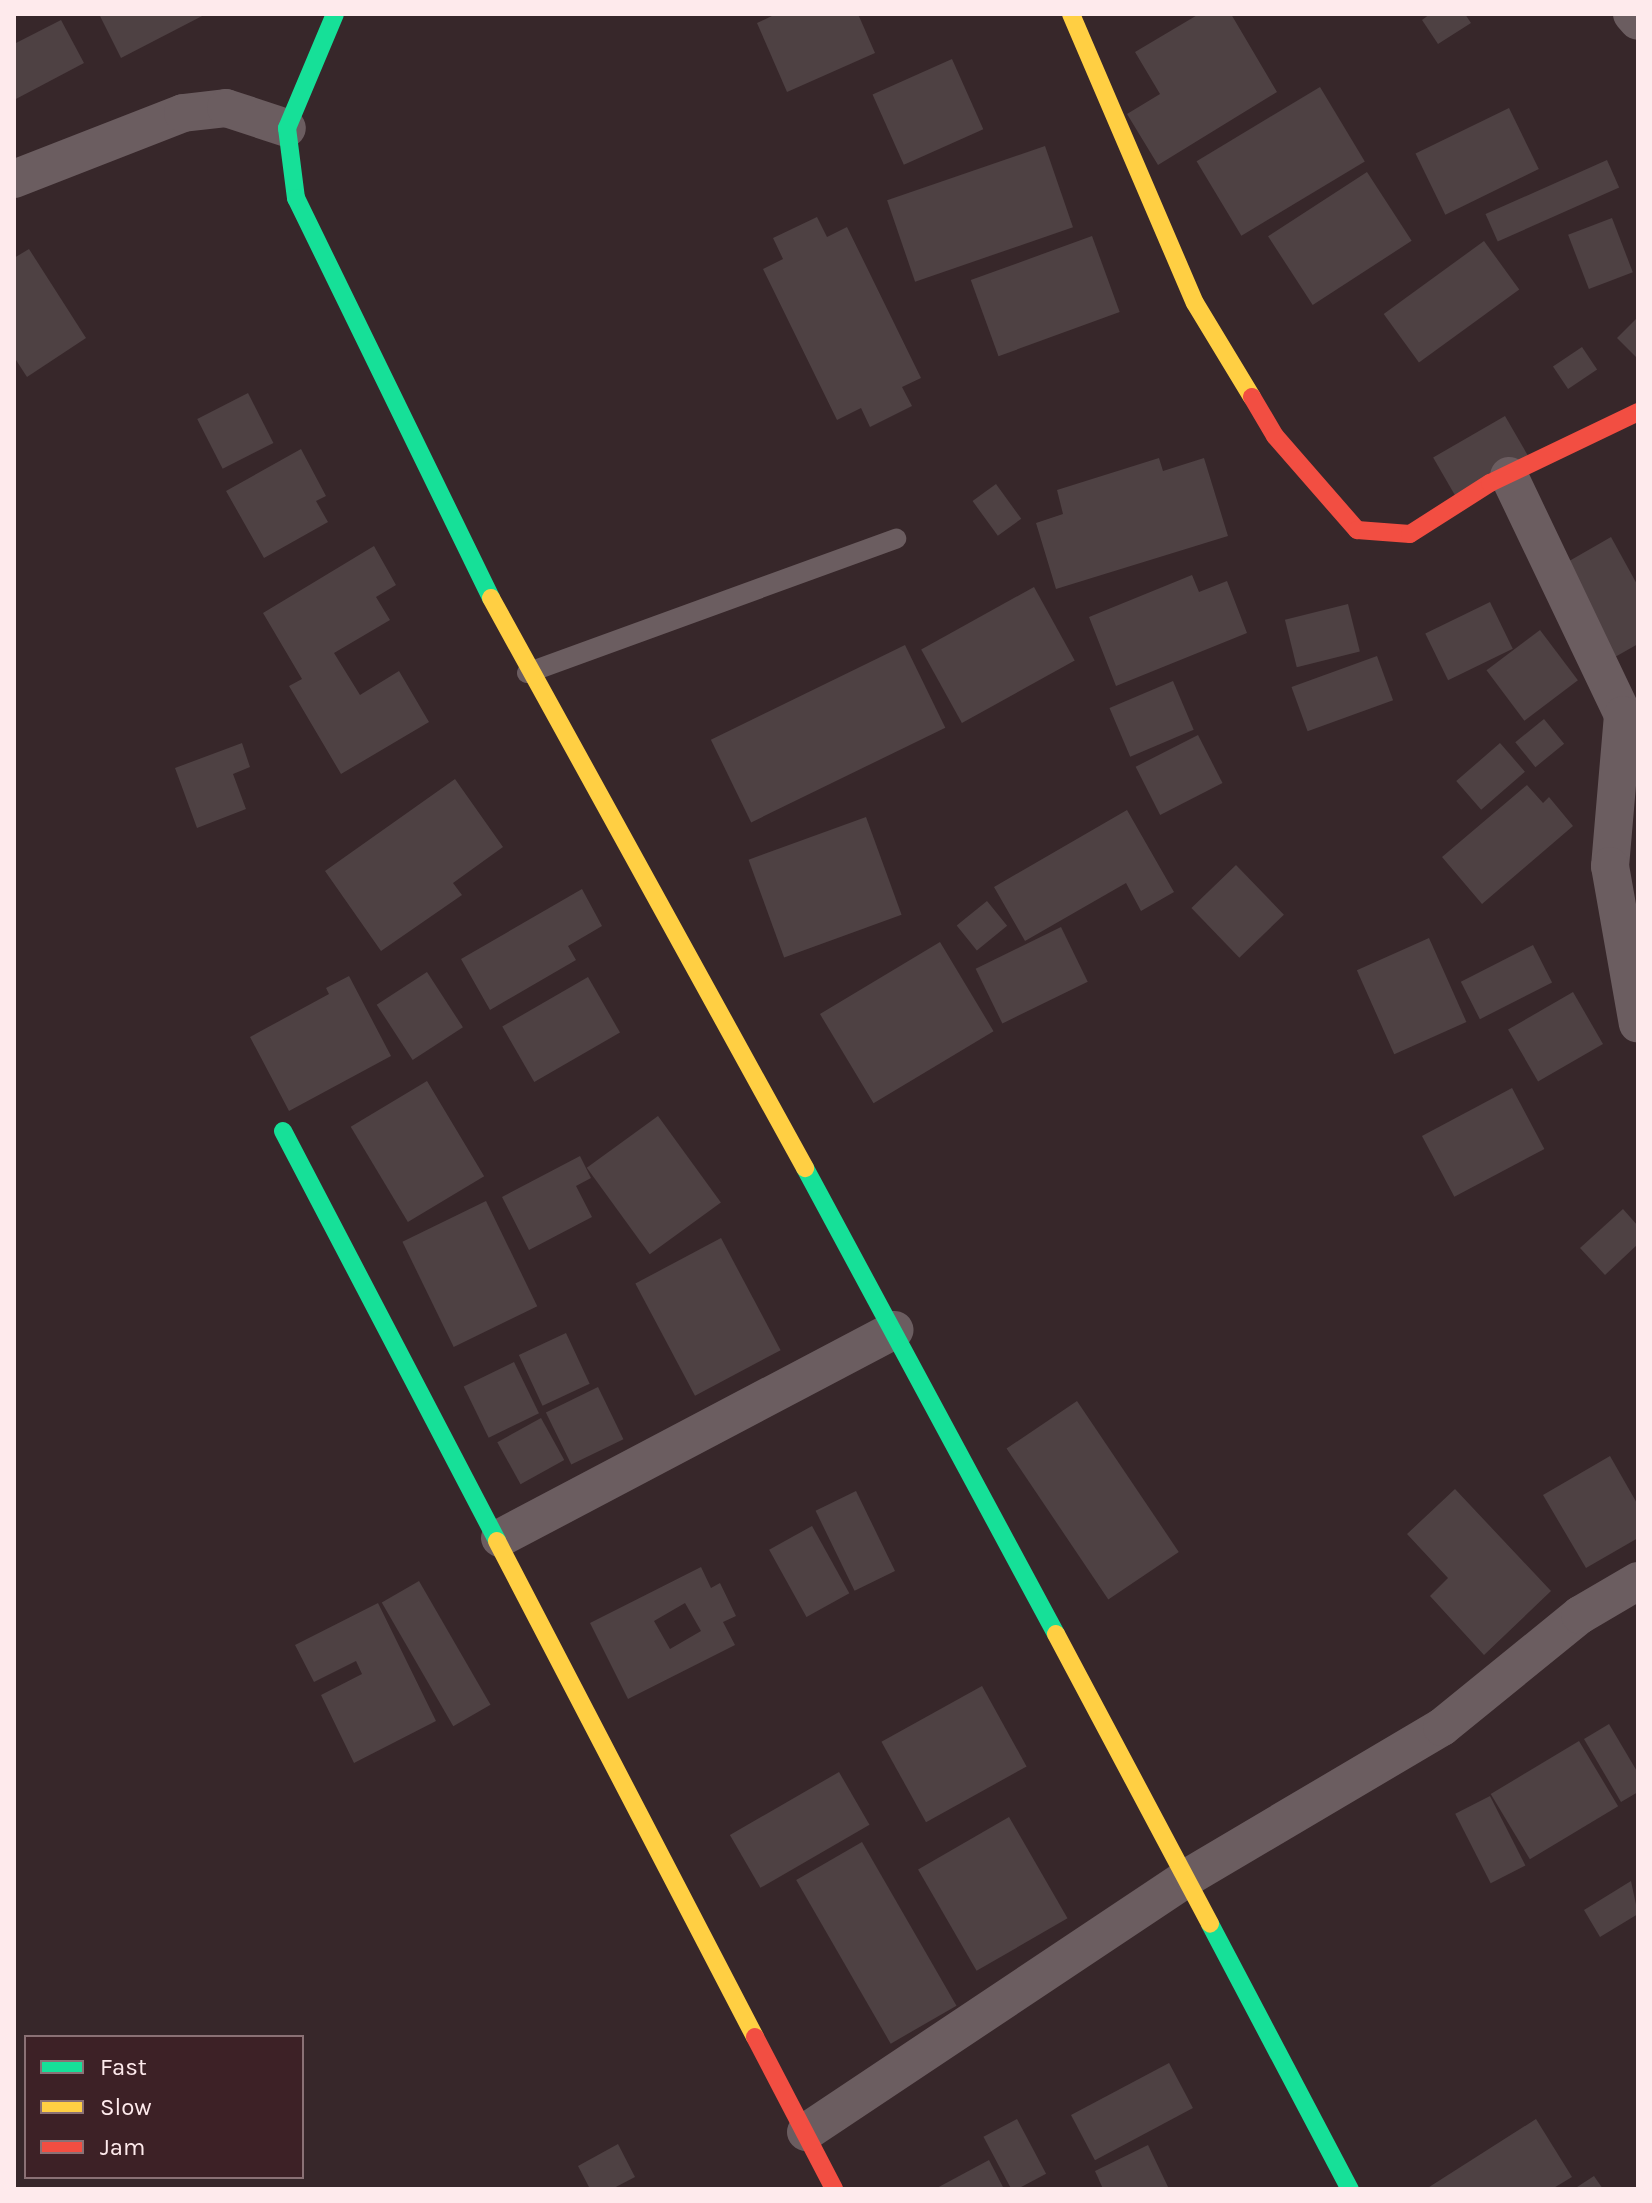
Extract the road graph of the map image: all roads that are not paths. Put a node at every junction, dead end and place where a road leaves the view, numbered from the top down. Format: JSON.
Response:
{"nodes":[{"id":1,"x":335,"y":14,"type":"edge"},
{"id":2,"x":1071,"y":14,"type":"edge"},
{"id":3,"x":1632,"y":14,"type":"edge"},
{"id":4,"x":1638,"y":21,"type":"edge"},
{"id":5,"x":287,"y":128,"type":"junction"},
{"id":6,"x":14,"y":179,"type":"edge"},
{"id":7,"x":1638,"y":412,"type":"edge"},
{"id":8,"x":1509,"y":476,"type":"junction"},
{"id":9,"x":896,"y":539,"type":"dead end"},
{"id":10,"x":527,"y":673,"type":"junction"},
{"id":11,"x":1638,"y":1024,"type":"edge"},
{"id":12,"x":283,"y":1131,"type":"dead end"},
{"id":13,"x":895,"y":1330,"type":"junction"},
{"id":14,"x":500,"y":1538,"type":"junction"},
{"id":15,"x":1638,"y":1581,"type":"edge"},
{"id":16,"x":1190,"y":1876,"type":"junction"},
{"id":17,"x":806,"y":2132,"type":"junction"},
{"id":18,"x":834,"y":2189,"type":"edge"},
{"id":19,"x":1350,"y":2189,"type":"edge"}],
"edges":[{"from":1,"to":5,"type":"street"},
{"from":2,"to":8,"type":"street"},
{"from":3,"to":4,"type":"street"},
{"from":5,"to":6,"type":"street"},
{"from":5,"to":10,"type":"street"},
{"from":7,"to":8,"type":"street"},
{"from":8,"to":11,"type":"street"},
{"from":9,"to":10,"type":"lane"},
{"from":10,"to":13,"type":"street"},
{"from":12,"to":14,"type":"street"},
{"from":13,"to":14,"type":"street"},
{"from":13,"to":16,"type":"street"},
{"from":14,"to":17,"type":"street"},
{"from":15,"to":16,"type":"street"},
{"from":16,"to":17,"type":"street"},
{"from":16,"to":19,"type":"street"},
{"from":17,"to":18,"type":"street"}]}
